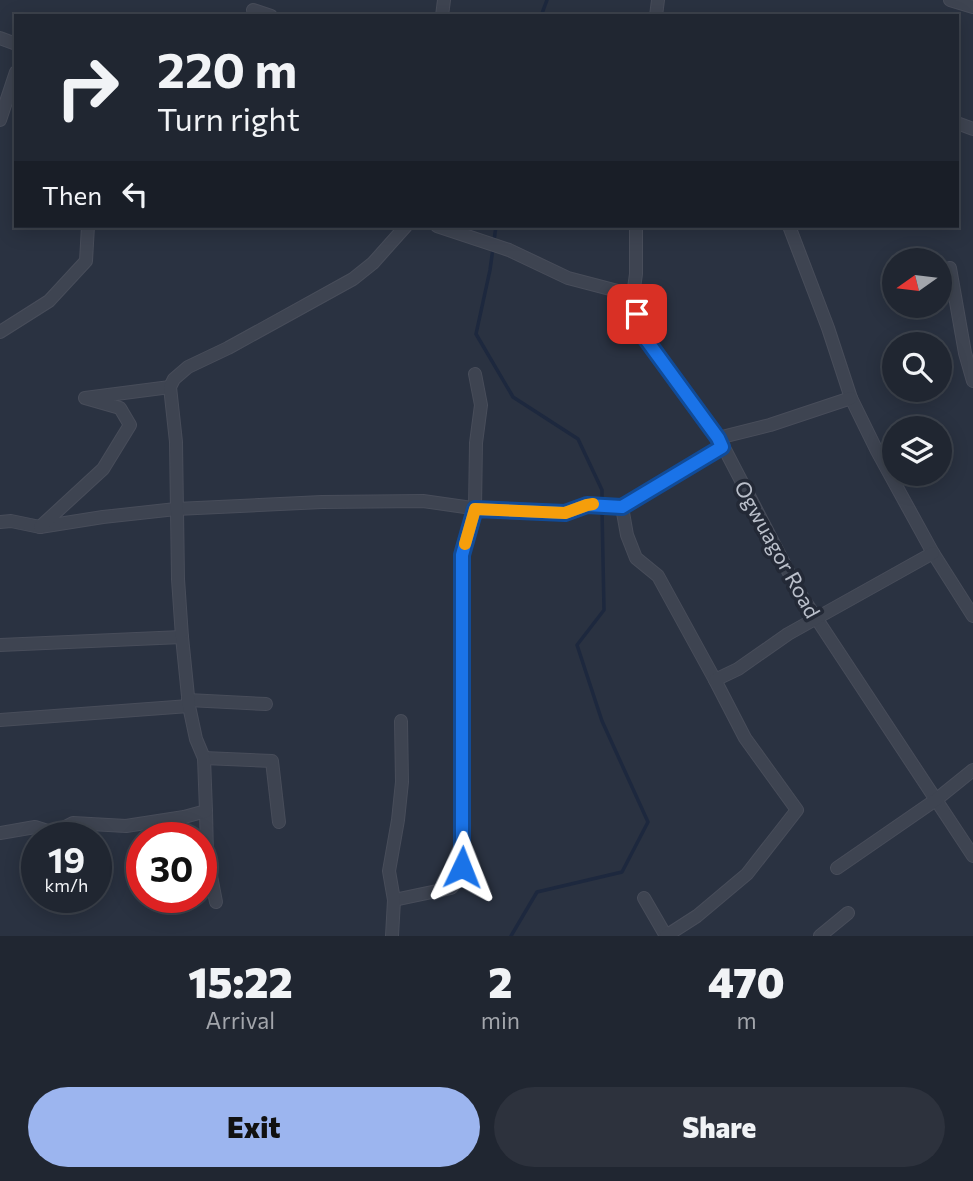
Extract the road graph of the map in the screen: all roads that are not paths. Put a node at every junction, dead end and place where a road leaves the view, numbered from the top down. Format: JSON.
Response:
{"nodes":[{"id":1,"x":950,"y":0,"type":"edge"},
{"id":2,"x":973,"y":7,"type":"edge"},
{"id":3,"x":14,"y":78,"type":"edge"},
{"id":4,"x":0,"y":120,"type":"edge"},
{"id":5,"x":88,"y":228,"type":"edge"},
{"id":6,"x":404,"y":228,"type":"edge"},
{"id":7,"x":443,"y":228,"type":"edge"},
{"id":8,"x":636,"y":228,"type":"edge"},
{"id":9,"x":790,"y":228,"type":"edge"},
{"id":10,"x":952,"y":279,"type":"edge"},
{"id":11,"x":633,"y":295,"type":"junction"},
{"id":12,"x":0,"y":332,"type":"edge"},
{"id":13,"x":475,"y":374,"type":"dead end"},
{"id":14,"x":973,"y":381,"type":"edge"},
{"id":15,"x":170,"y":387,"type":"junction"},
{"id":16,"x":851,"y":398,"type":"junction"},
{"id":17,"x":720,"y":442,"type":"junction"},
{"id":18,"x":622,"y":507,"type":"junction"},
{"id":19,"x":176,"y":509,"type":"junction"},
{"id":20,"x":475,"y":509,"type":"junction"},
{"id":21,"x":0,"y":522,"type":"edge"},
{"id":22,"x":40,"y":527,"type":"junction"},
{"id":23,"x":933,"y":553,"type":"junction"},
{"id":24,"x":973,"y":616,"type":"edge"},
{"id":25,"x":816,"y":619,"type":"junction"},
{"id":26,"x":182,"y":637,"type":"junction"},
{"id":27,"x":0,"y":645,"type":"edge"},
{"id":28,"x":715,"y":680,"type":"junction"},
{"id":29,"x":189,"y":703,"type":"junction"},
{"id":30,"x":266,"y":704,"type":"dead end"},
{"id":31,"x":0,"y":720,"type":"edge"},
{"id":32,"x":401,"y":721,"type":"dead end"},
{"id":33,"x":204,"y":758,"type":"junction"},
{"id":34,"x":973,"y":770,"type":"edge"},
{"id":35,"x":937,"y":799,"type":"junction"},
{"id":36,"x":206,"y":811,"type":"junction"},
{"id":37,"x":206,"y":822,"type":"edge"},
{"id":38,"x":279,"y":822,"type":"dead end"},
{"id":39,"x":112,"y":825,"type":"edge"},
{"id":40,"x":21,"y":829,"type":"edge"},
{"id":41,"x":0,"y":833,"type":"edge"},
{"id":42,"x":973,"y":856,"type":"edge"},
{"id":43,"x":837,"y":868,"type":"dead end"},
{"id":44,"x":644,"y":898,"type":"dead end"},
{"id":45,"x":394,"y":900,"type":"junction"},
{"id":46,"x":848,"y":913,"type":"dead end"},
{"id":47,"x":392,"y":936,"type":"edge"},
{"id":48,"x":666,"y":936,"type":"edge"},
{"id":49,"x":820,"y":936,"type":"edge"}],
"edges":[{"from":1,"to":2,"type":"street"},
{"from":3,"to":4,"type":"street"},
{"from":5,"to":12,"type":"street"},
{"from":6,"to":15,"type":"street"},
{"from":7,"to":11,"type":"street"},
{"from":8,"to":11,"type":"street","name":"Ogwuagor Road"},
{"from":9,"to":16,"type":"street"},
{"from":10,"to":14,"type":"street"},
{"from":11,"to":17,"type":"street","name":"Ogwuagor Road"},
{"from":13,"to":20,"type":"street"},
{"from":15,"to":19,"type":"street"},
{"from":15,"to":22,"type":"street"},
{"from":16,"to":17,"type":"street"},
{"from":16,"to":23,"type":"street"},
{"from":17,"to":18,"type":"street"},
{"from":17,"to":25,"type":"street","name":"Ogwuagor Road"},
{"from":18,"to":20,"type":"street"},
{"from":18,"to":28,"type":"street"},
{"from":19,"to":20,"type":"street"},
{"from":19,"to":22,"type":"street"},
{"from":19,"to":26,"type":"street"},
{"from":20,"to":45,"type":"street"},
{"from":21,"to":22,"type":"street"},
{"from":23,"to":24,"type":"street"},
{"from":23,"to":25,"type":"street"},
{"from":25,"to":28,"type":"street"},
{"from":25,"to":35,"type":"street","name":"Ogwuagor Road"},
{"from":26,"to":27,"type":"street"},
{"from":26,"to":29,"type":"street"},
{"from":28,"to":48,"type":"street"},
{"from":29,"to":30,"type":"street"},
{"from":29,"to":31,"type":"street"},
{"from":29,"to":33,"type":"street"},
{"from":32,"to":45,"type":"street"},
{"from":33,"to":36,"type":"street"},
{"from":33,"to":38,"type":"street"},
{"from":34,"to":35,"type":"street"},
{"from":35,"to":42,"type":"street","name":"Ogwuagor Road"},
{"from":35,"to":43,"type":"street"},
{"from":36,"to":37,"type":"street"},
{"from":36,"to":39,"type":"street"},
{"from":40,"to":41,"type":"street"},
{"from":44,"to":48,"type":"street"},
{"from":45,"to":47,"type":"street"},
{"from":46,"to":49,"type":"street"}]}
